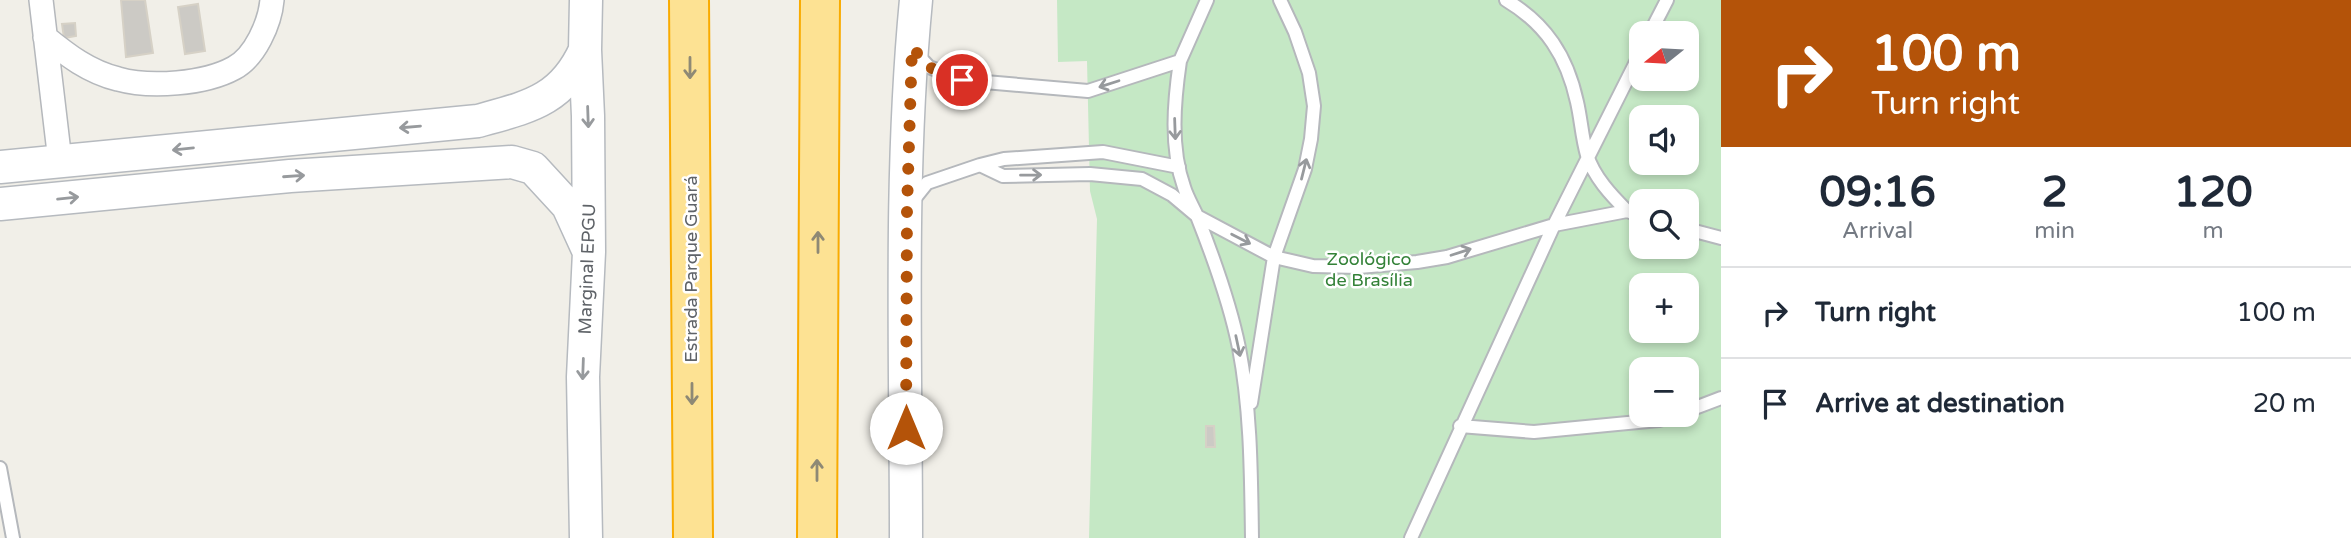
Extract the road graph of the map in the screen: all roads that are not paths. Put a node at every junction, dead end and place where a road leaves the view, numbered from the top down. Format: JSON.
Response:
{"nodes":[{"id":1,"x":41,"y":0,"type":"edge"},
{"id":2,"x":272,"y":0,"type":"edge"},
{"id":3,"x":586,"y":0,"type":"edge"},
{"id":4,"x":689,"y":0,"type":"edge"},
{"id":5,"x":820,"y":0,"type":"edge"},
{"id":6,"x":916,"y":0,"type":"edge"},
{"id":7,"x":1207,"y":0,"type":"edge"},
{"id":8,"x":1280,"y":0,"type":"edge"},
{"id":9,"x":1506,"y":0,"type":"edge"},
{"id":10,"x":1667,"y":0,"type":"edge"},
{"id":11,"x":1656,"y":21,"type":"edge"},
{"id":12,"x":45,"y":37,"type":"junction"},
{"id":13,"x":912,"y":47,"type":"junction"},
{"id":14,"x":585,"y":50,"type":"junction"},
{"id":15,"x":1180,"y":61,"type":"junction"},
{"id":16,"x":1629,"y":75,"type":"edge"},
{"id":17,"x":1587,"y":155,"type":"junction"},
{"id":18,"x":61,"y":161,"type":"junction"},
{"id":19,"x":981,"y":166,"type":"junction"},
{"id":20,"x":0,"y":167,"type":"edge"},
{"id":21,"x":1179,"y":167,"type":"junction"},
{"id":22,"x":0,"y":204,"type":"edge"},
{"id":23,"x":907,"y":209,"type":"junction"},
{"id":24,"x":1627,"y":211,"type":"joint"},
{"id":25,"x":1196,"y":216,"type":"junction"},
{"id":26,"x":1553,"y":225,"type":"junction"},
{"id":27,"x":1699,"y":232,"type":"edge"},
{"id":28,"x":1721,"y":238,"type":"edge"},
{"id":29,"x":589,"y":252,"type":"junction"},
{"id":30,"x":1274,"y":257,"type":"junction"},
{"id":31,"x":1721,"y":398,"type":"edge"},
{"id":32,"x":1699,"y":406,"type":"edge"},
{"id":33,"x":1249,"y":414,"type":"junction"},
{"id":34,"x":1629,"y":423,"type":"edge"},
{"id":35,"x":1460,"y":426,"type":"junction"},
{"id":36,"x":0,"y":468,"type":"edge"},
{"id":37,"x":13,"y":538,"type":"edge"},
{"id":38,"x":586,"y":538,"type":"edge"},
{"id":39,"x":694,"y":538,"type":"edge"},
{"id":40,"x":817,"y":538,"type":"edge"},
{"id":41,"x":906,"y":538,"type":"edge"},
{"id":42,"x":1252,"y":538,"type":"edge"},
{"id":43,"x":1411,"y":538,"type":"edge"}],
"edges":[{"from":1,"to":12,"type":"street"},
{"from":2,"to":12,"type":"street"},
{"from":3,"to":14,"type":"street","name":"Marginal EPGU"},
{"from":4,"to":39,"type":"highway","name":"Estrada Parque Guará","one_way":true},
{"from":40,"to":5,"type":"highway","one_way":true},
{"from":6,"to":13,"type":"street"},
{"from":7,"to":15,"type":"lane"},
{"from":30,"to":8,"type":"lane","one_way":true},
{"from":9,"to":17,"type":"lane"},
{"from":10,"to":11,"type":"lane"},
{"from":12,"to":18,"type":"street"},
{"from":15,"to":13,"type":"lane","one_way":true},
{"from":13,"to":23,"type":"street"},
{"from":14,"to":18,"type":"street","one_way":true},
{"from":14,"to":29,"type":"street","name":"Marginal EPGU","one_way":true},
{"from":15,"to":21,"type":"lane","one_way":true},
{"from":16,"to":17,"type":"lane"},
{"from":17,"to":24,"type":"lane"},
{"from":17,"to":26,"type":"lane"},
{"from":18,"to":20,"type":"street"},
{"from":19,"to":21,"type":"lane"},
{"from":19,"to":23,"type":"lane"},
{"from":19,"to":25,"type":"lane","one_way":true},
{"from":21,"to":25,"type":"lane"},
{"from":22,"to":29,"type":"street","one_way":true},
{"from":23,"to":41,"type":"street"},
{"from":24,"to":26,"type":"lane"},
{"from":25,"to":30,"type":"lane","one_way":true},
{"from":25,"to":33,"type":"lane","one_way":true},
{"from":30,"to":26,"type":"lane","one_way":true},
{"from":26,"to":35,"type":"lane"},
{"from":27,"to":28,"type":"lane"},
{"from":29,"to":38,"type":"street","name":"Marginal EPGU","one_way":true},
{"from":30,"to":33,"type":"lane"},
{"from":31,"to":32,"type":"lane"},
{"from":33,"to":42,"type":"lane"},
{"from":34,"to":35,"type":"lane"},
{"from":35,"to":43,"type":"lane"},
{"from":36,"to":37,"type":"lane"}]}
